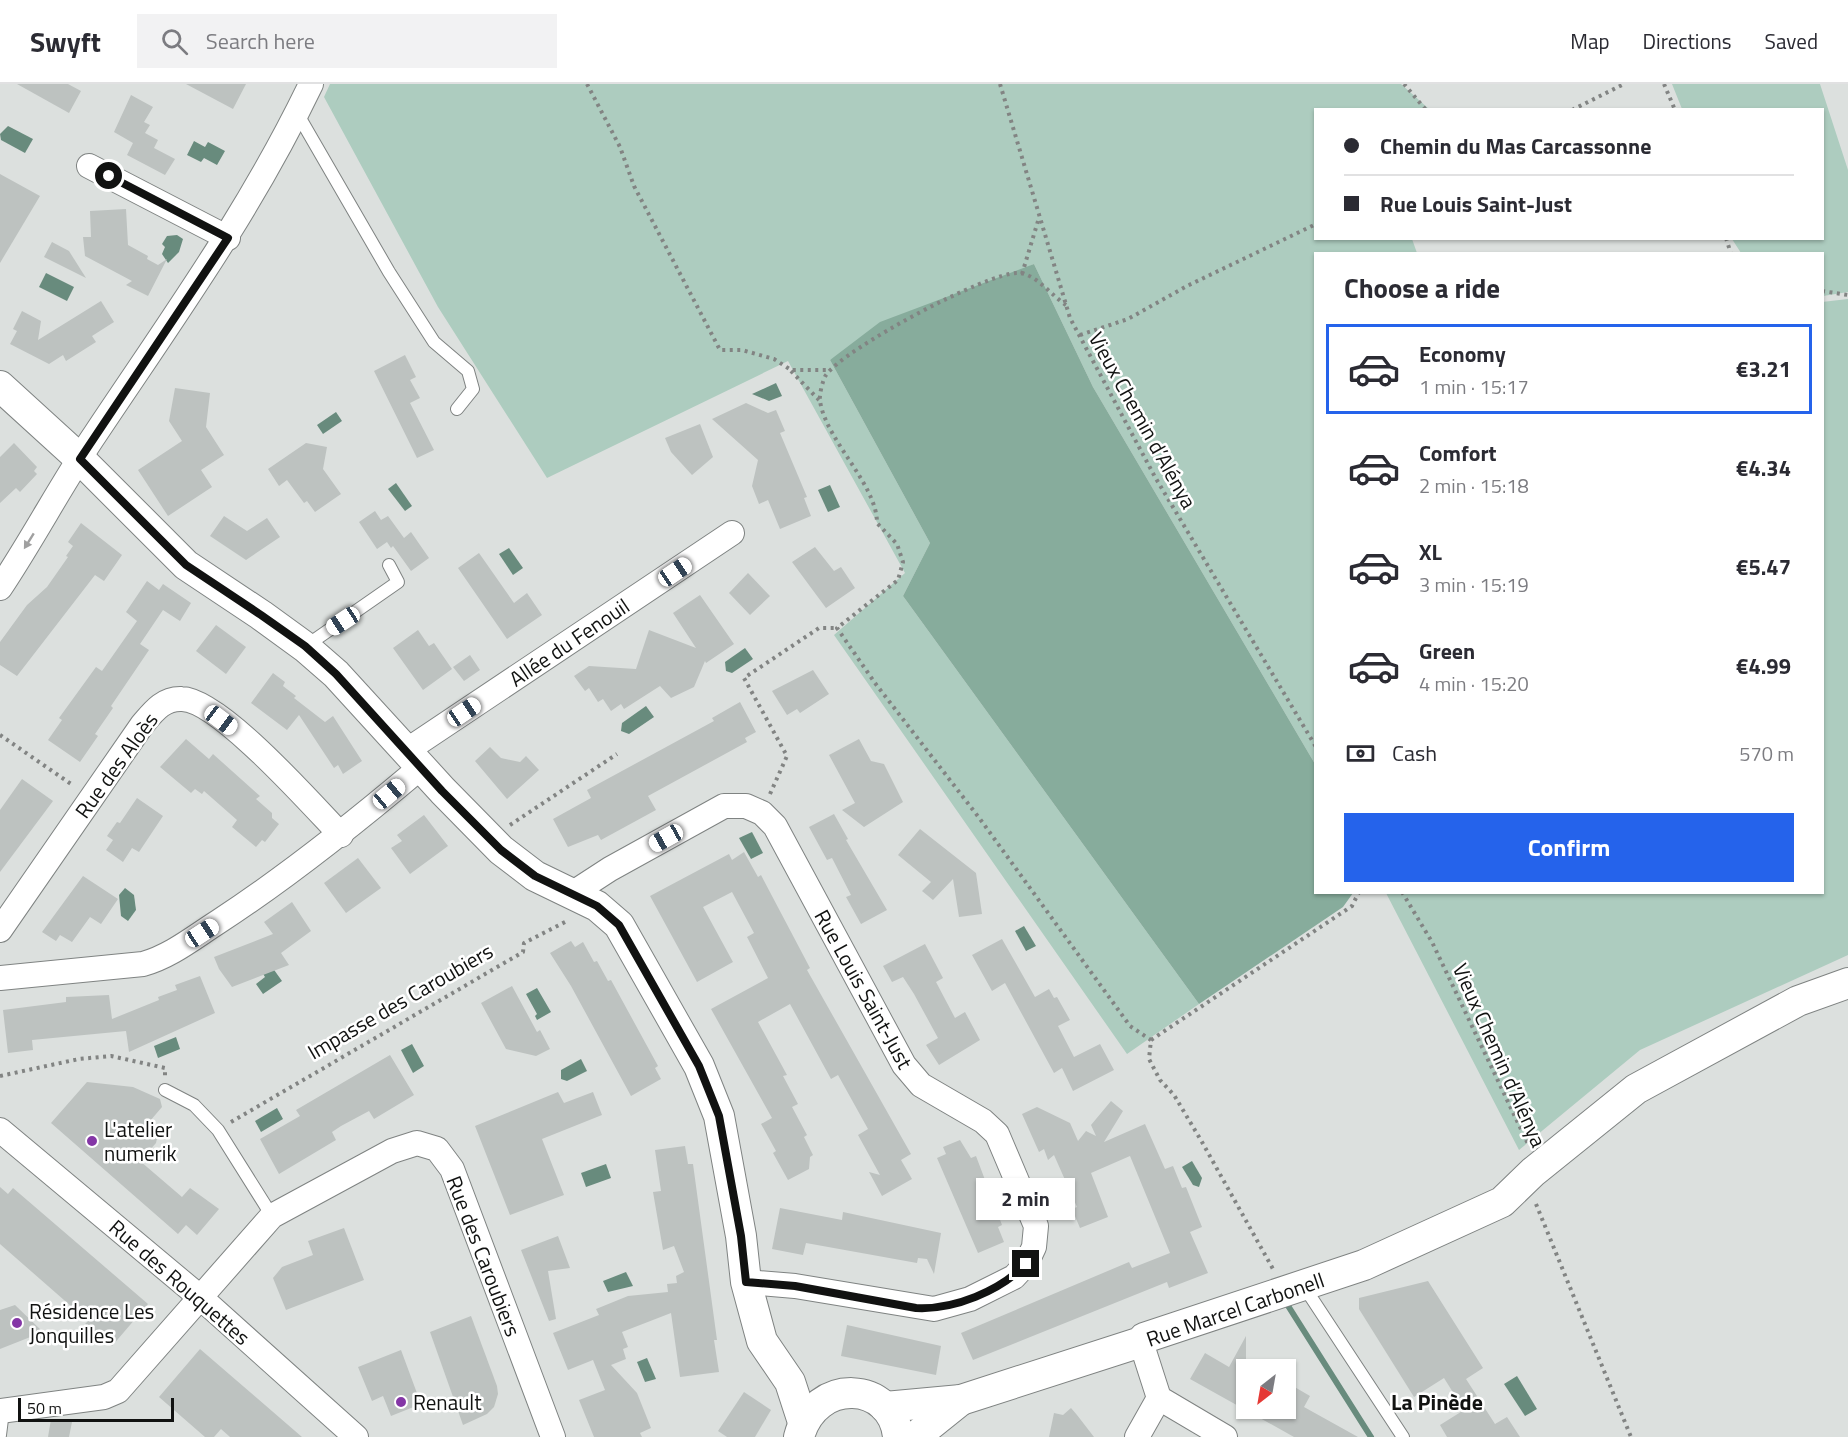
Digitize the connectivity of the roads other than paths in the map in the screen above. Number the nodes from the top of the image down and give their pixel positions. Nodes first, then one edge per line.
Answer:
1 (311, 84) edge
2 (297, 113) junction
3 (89, 166) dead end
4 (228, 238) junction
5 (0, 386) edge
6 (457, 409) dead end
7 (80, 459) junction
8 (732, 533) dead end
9 (389, 565) dead end
10 (0, 588) edge
11 (305, 646) junction
12 (414, 759) junction
13 (340, 835) junction
14 (584, 901) junction
15 (0, 930) edge
16 (0, 978) edge
17 (1848, 983) edge
18 (165, 1090) road end
19 (0, 1130) edge
20 (272, 1216) junction
21 (746, 1282) junction
22 (1294, 1288) junction
23 (201, 1298) junction
24 (1141, 1342) junction
25 (781, 1366) junction
26 (843, 1393) junction
27 (1159, 1398) junction
28 (961, 1400) junction
29 (885, 1407) junction
30 (2, 1411) edge
31 (801, 1429) edge
32 (0, 1435) edge
33 (549, 1436) edge
34 (357, 1437) edge
35 (898, 1437) edge
36 (915, 1437) edge
37 (1137, 1437) edge
38 (1226, 1437) edge
39 (1403, 1437) edge

1 - 2 street
2 - 4 street
2 - 6 lane
3 - 4 street
4 - 7 street
5 - 7 street
7 -> 10 street
7 - 11 street
8 - 12 street, Allée du Fenouil
9 - 11 lane
11 - 12 street
12 - 13 street, Allée du Fenouil
12 - 14 street
13 - 15 street, Rue des Aloès
13 - 16 street, Allée du Fenouil
14 - 21 street
14 - 21 street, Rue Louis Saint-Just
17 - 22 street, Rue Marcel Carbonell
18 - 20 lane
19 - 23 street, Rue des Rouquettes
20 - 23 street, Rue des Caroubiers
20 - 33 street, Rue des Caroubiers
21 - 25 street
22 - 24 street, Rue Marcel Carbonell
22 - 39 lane
23 - 30 street, Rue des Caroubiers
23 - 34 street, Rue des Rouquettes
24 - 27 street
24 - 28 street, Rue Marcel Carbonell
25 - 26 street
25 - 31 street
26 - 29 street
26 - 31 street
27 - 37 street
27 - 38 street
28 - 29 street, Rue Marcel Carbonell
28 - 36 street, Rue Marcel Carbonell
29 - 35 street
30 - 32 lane

